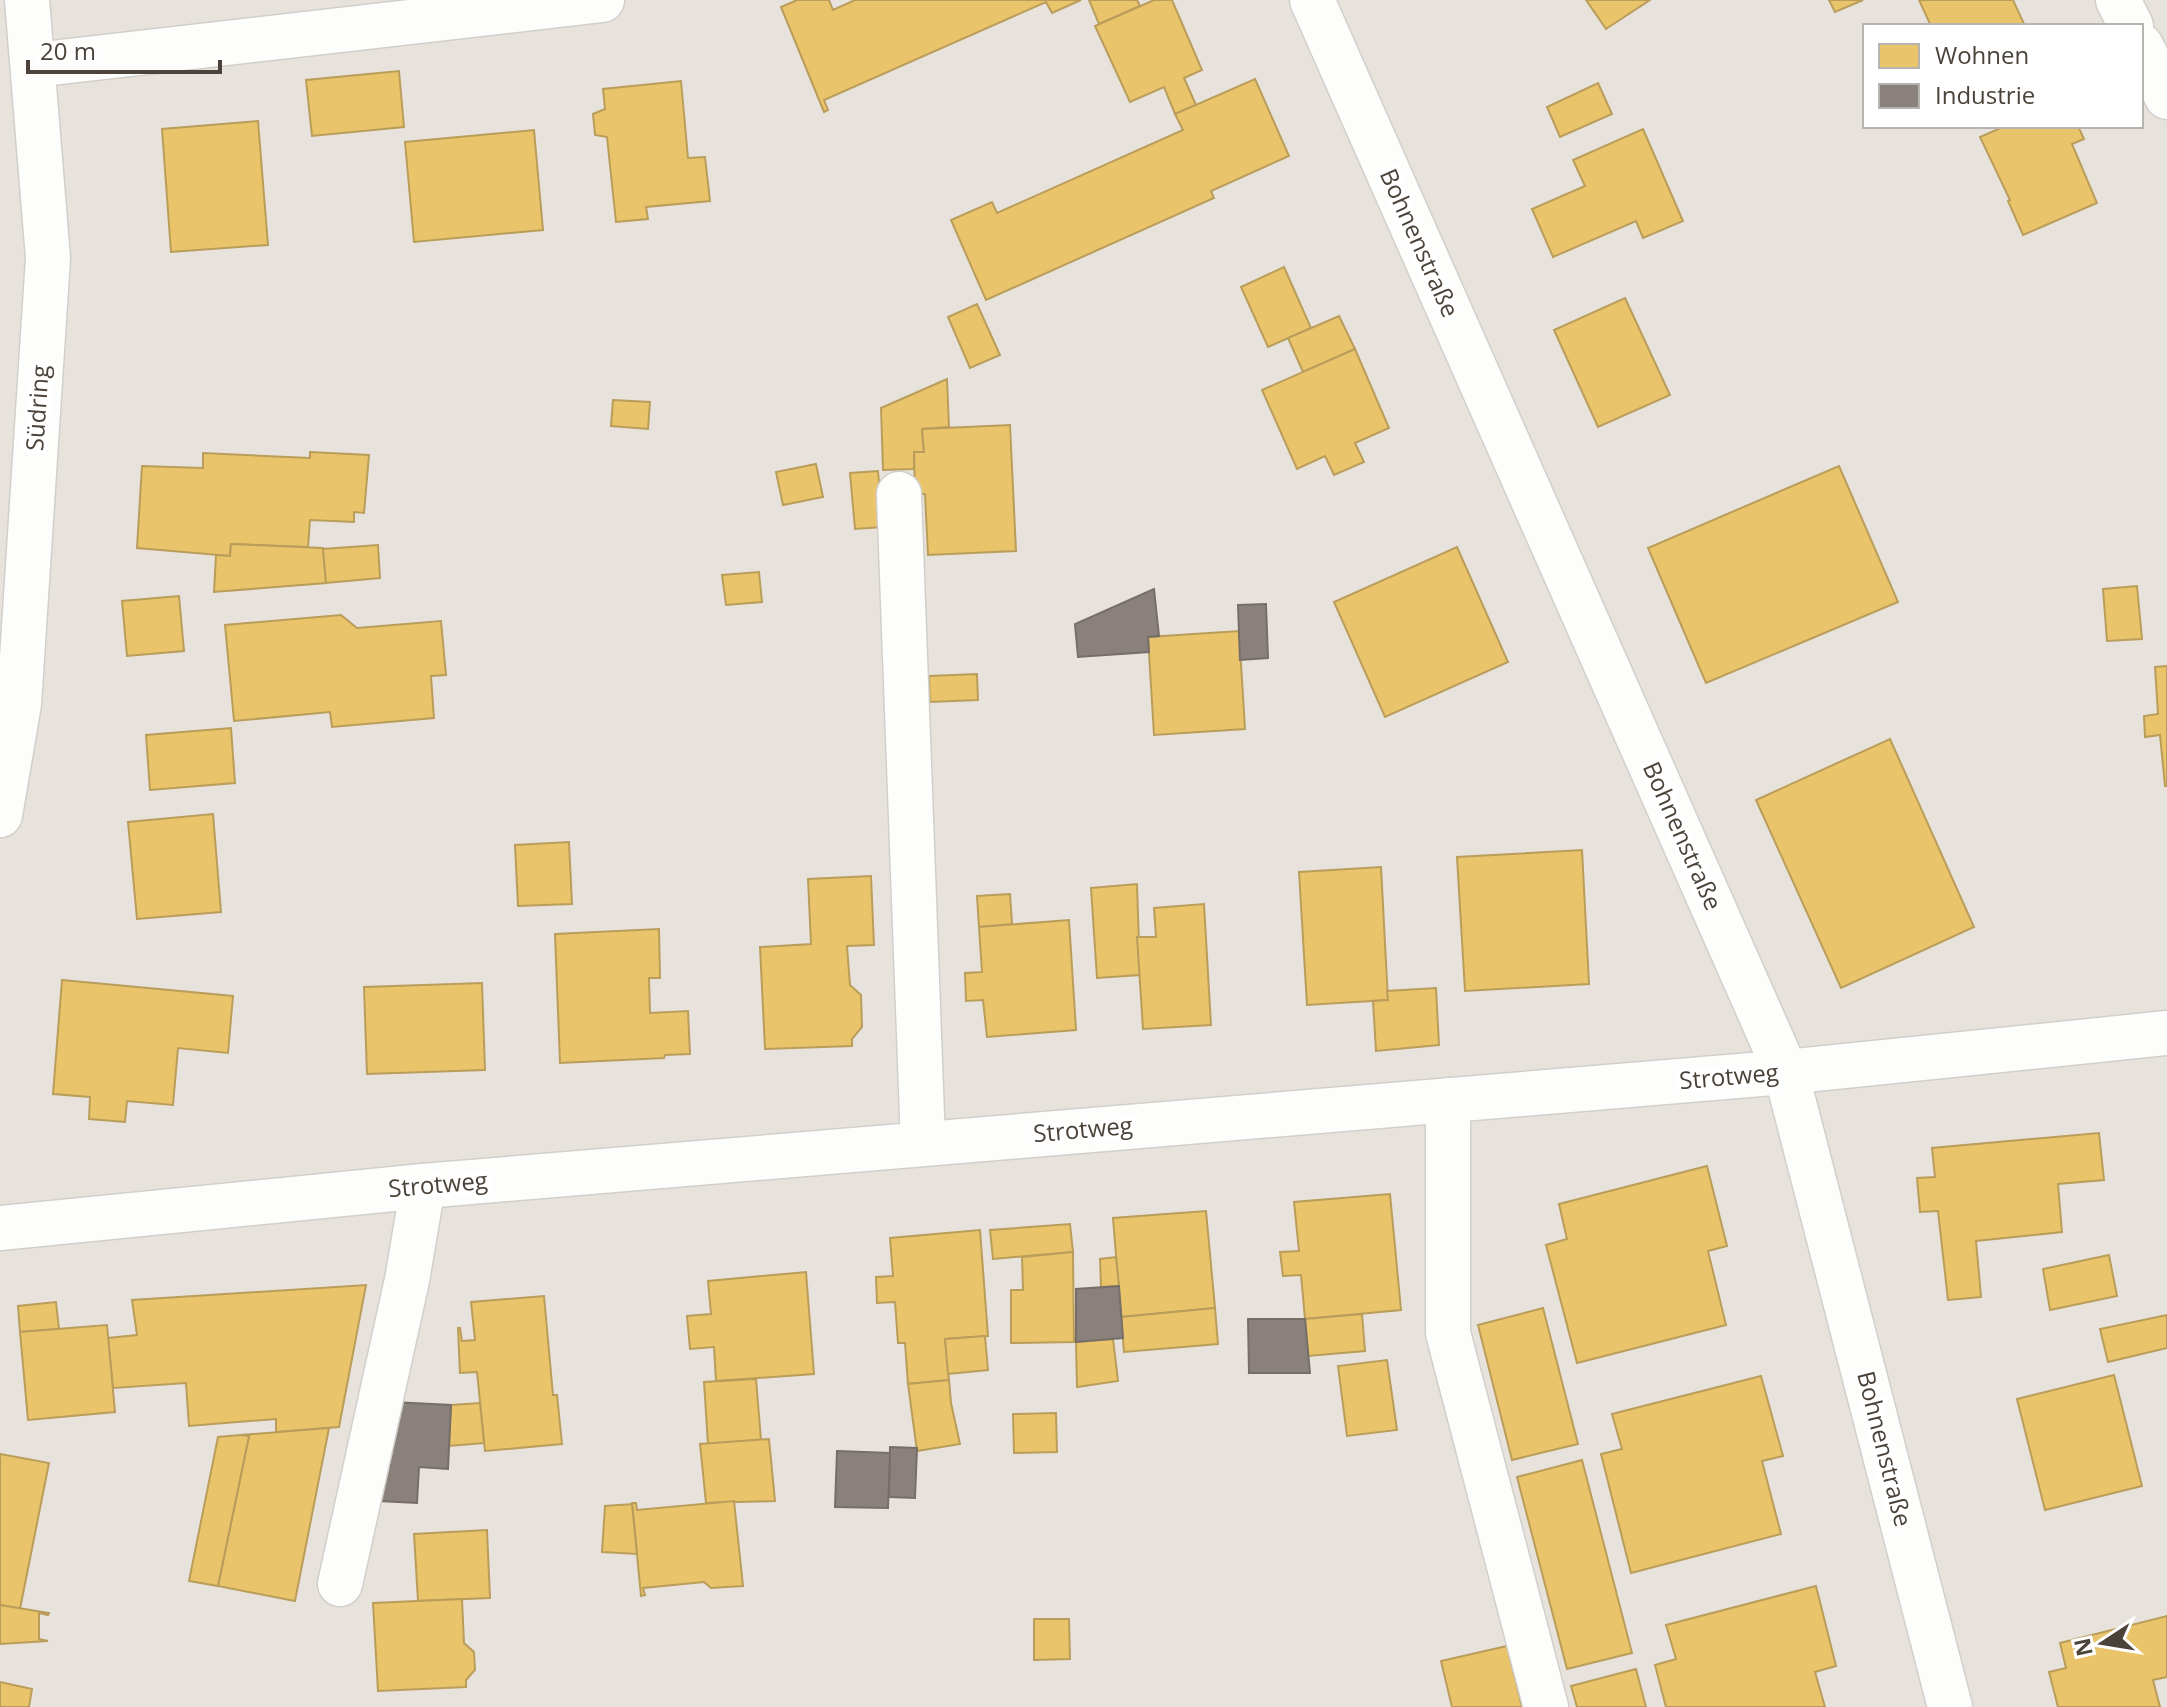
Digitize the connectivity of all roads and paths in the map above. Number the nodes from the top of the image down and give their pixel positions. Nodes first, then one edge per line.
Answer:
1 (27, 0) edge
2 (602, 0) edge
3 (1312, 0) edge
4 (2118, 0) edge
5 (2130, 24) edge
6 (2143, 50) edge
7 (34, 65) junction
8 (2167, 97) edge
9 (899, 494) dead end
10 (0, 815) edge
11 (2167, 1033) edge
12 (1786, 1072) junction
13 (1448, 1100) junction
14 (923, 1143) junction
15 (423, 1186) junction
16 (0, 1228) edge
17 (340, 1584) dead end
18 (1546, 1707) edge
19 (1950, 1707) edge

1 - 7 street, Südring
2 - 7 street
3 - 12 street, Bohnenstraße
4 - 5 street
6 - 8 street
7 - 10 street, Südring
9 - 14 street
11 - 12 street, Strotweg
12 - 13 street, Strotweg
12 - 19 street, Bohnenstraße
13 - 14 street, Strotweg
13 - 18 street
14 - 15 street, Strotweg
15 - 16 street, Strotweg
15 - 17 street

